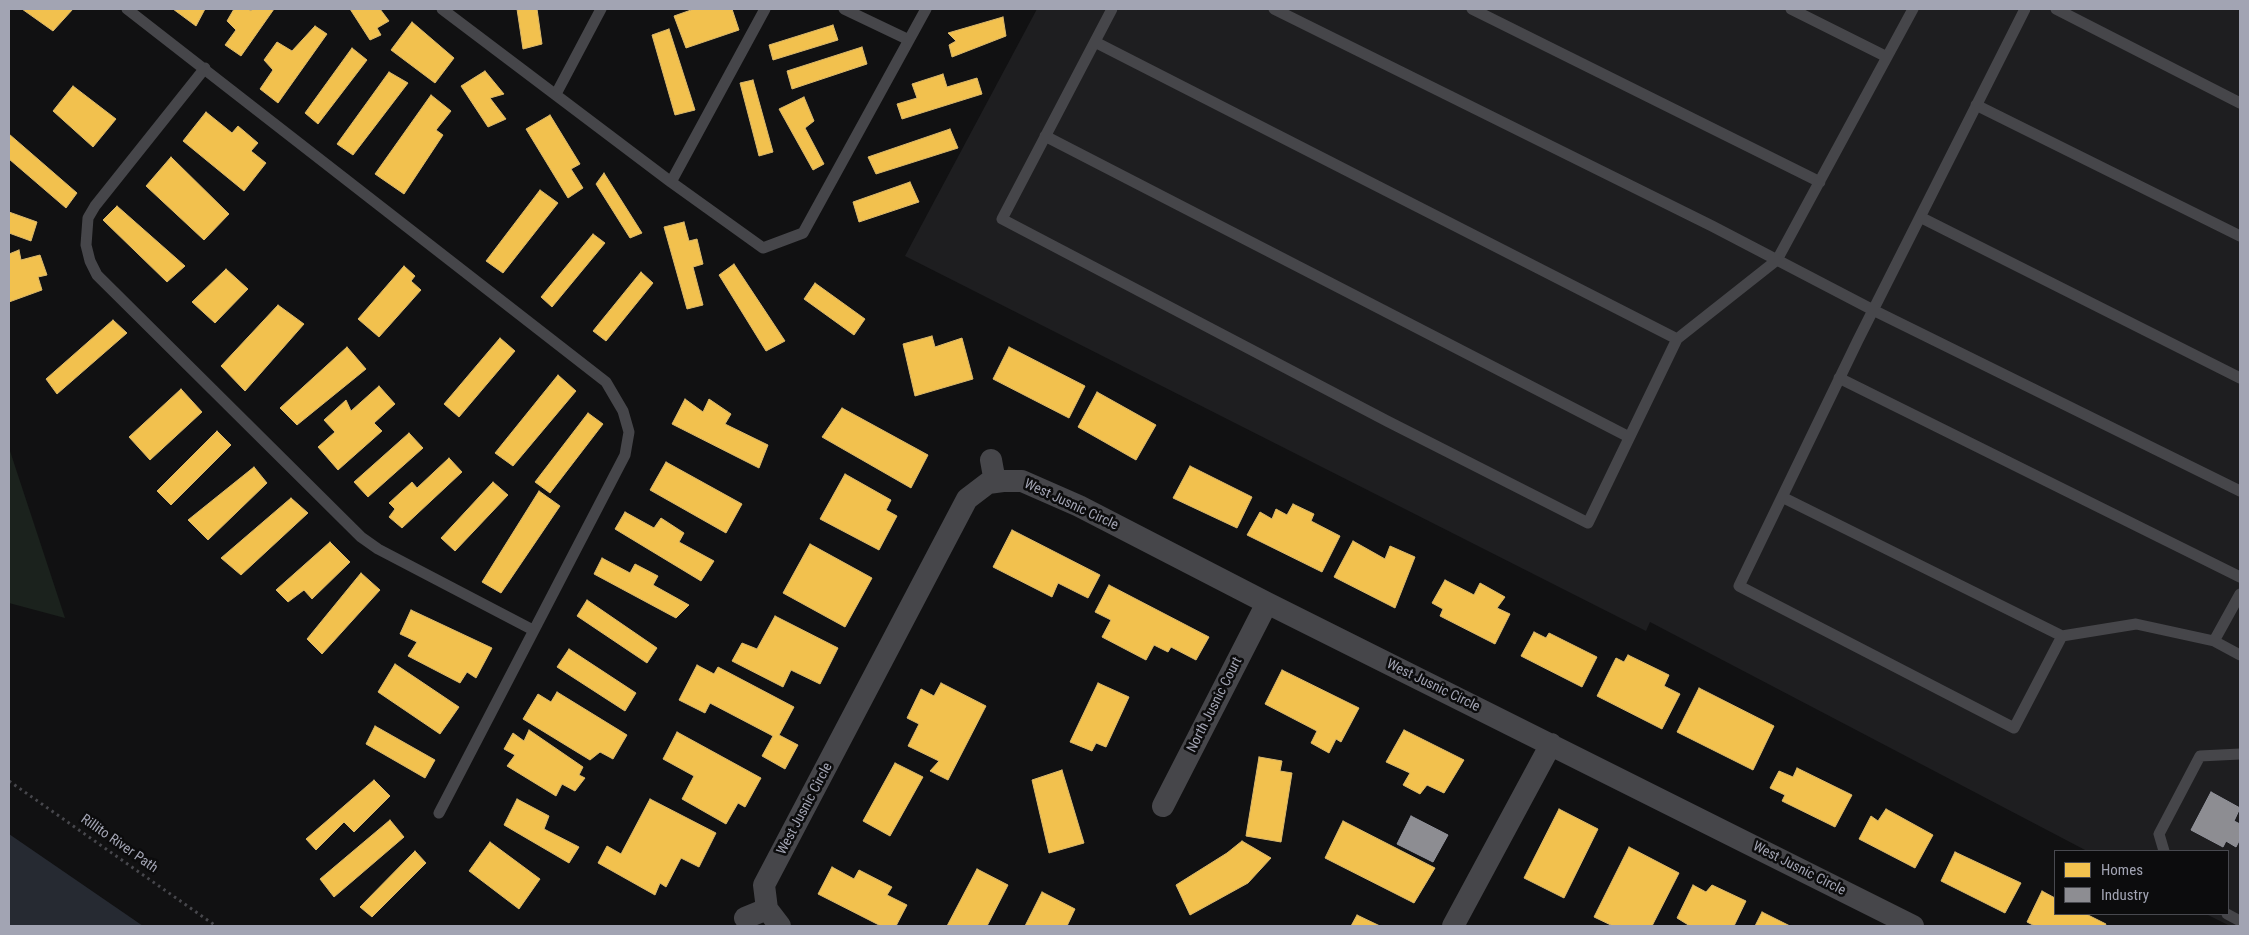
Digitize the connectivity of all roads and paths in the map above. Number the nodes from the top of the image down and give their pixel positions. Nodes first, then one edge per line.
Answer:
1 (127, 9) edge
2 (442, 9) edge
3 (601, 9) edge
4 (765, 9) edge
5 (844, 9) edge
6 (926, 9) edge
7 (1112, 9) edge
8 (1274, 9) edge
9 (1472, 9) edge
10 (1791, 9) edge
11 (1913, 9) edge
12 (2025, 9) edge
13 (2056, 9) edge
14 (909, 40) junction
15 (1094, 42) junction
16 (1887, 57) junction
17 (205, 68) junction
18 (556, 94) junction
19 (2240, 103) edge
20 (1976, 105) junction
21 (1045, 136) junction
22 (671, 182) junction
23 (1820, 182) junction
24 (1920, 218) junction
25 (2240, 236) edge
26 (1778, 260) junction
27 (1873, 310) junction
28 (1677, 338) junction
29 (1839, 378) junction
30 (2240, 378) edge
31 (1629, 437) junction
32 (2240, 491) edge
33 (1782, 497) junction
34 (2240, 577) edge
35 (2240, 594) edge
36 (1267, 603) junction
37 (532, 630) junction
38 (2062, 636) junction
39 (2214, 641) junction
40 (2240, 655) edge
41 (1551, 744) junction
42 (2240, 754) edge
43 (9, 781) edge
44 (1164, 806) dead end
45 (439, 812) dead end
46 (2164, 850) edge
47 (2229, 915) edge
48 (745, 918) dead end
49 (773, 918) edge
50 (2240, 921) edge
51 (216, 926) edge
52 (1453, 926) edge
53 (1912, 926) edge

1 - 17 lane
2 - 18 lane
3 - 18 lane
4 - 22 lane
5 - 14 lane
6 - 14 lane
7 - 15 lane
8 - 26 lane
9 - 23 lane
10 - 16 lane
11 - 16 lane
12 - 20 lane
13 - 19 lane
14 - 22 lane
15 - 21 lane
15 - 28 lane
16 - 23 lane
17 - 37 lane
17 - 37 lane
18 - 22 lane
20 - 24 lane
20 - 25 lane
21 - 31 lane
21 - 31 lane
23 - 26 lane
24 - 27 lane
24 - 30 lane
26 - 27 lane
26 - 28 lane
27 - 29 lane
27 - 32 lane
28 - 31 lane
29 - 33 lane
29 - 34 lane
33 - 38 lane
33 - 38 lane
35 - 39 lane
36 - 41 street, West Jusnic Circle
36 - 44 street, North Jusnic Court
36 - 49 street, West Jusnic Circle
37 - 45 lane
38 - 39 lane
39 - 40 lane
41 - 52 street
41 - 53 street, West Jusnic Circle
42 - 46 lane
43 - 51 path, Rillito River Path
47 - 50 lane
48 - 49 street

